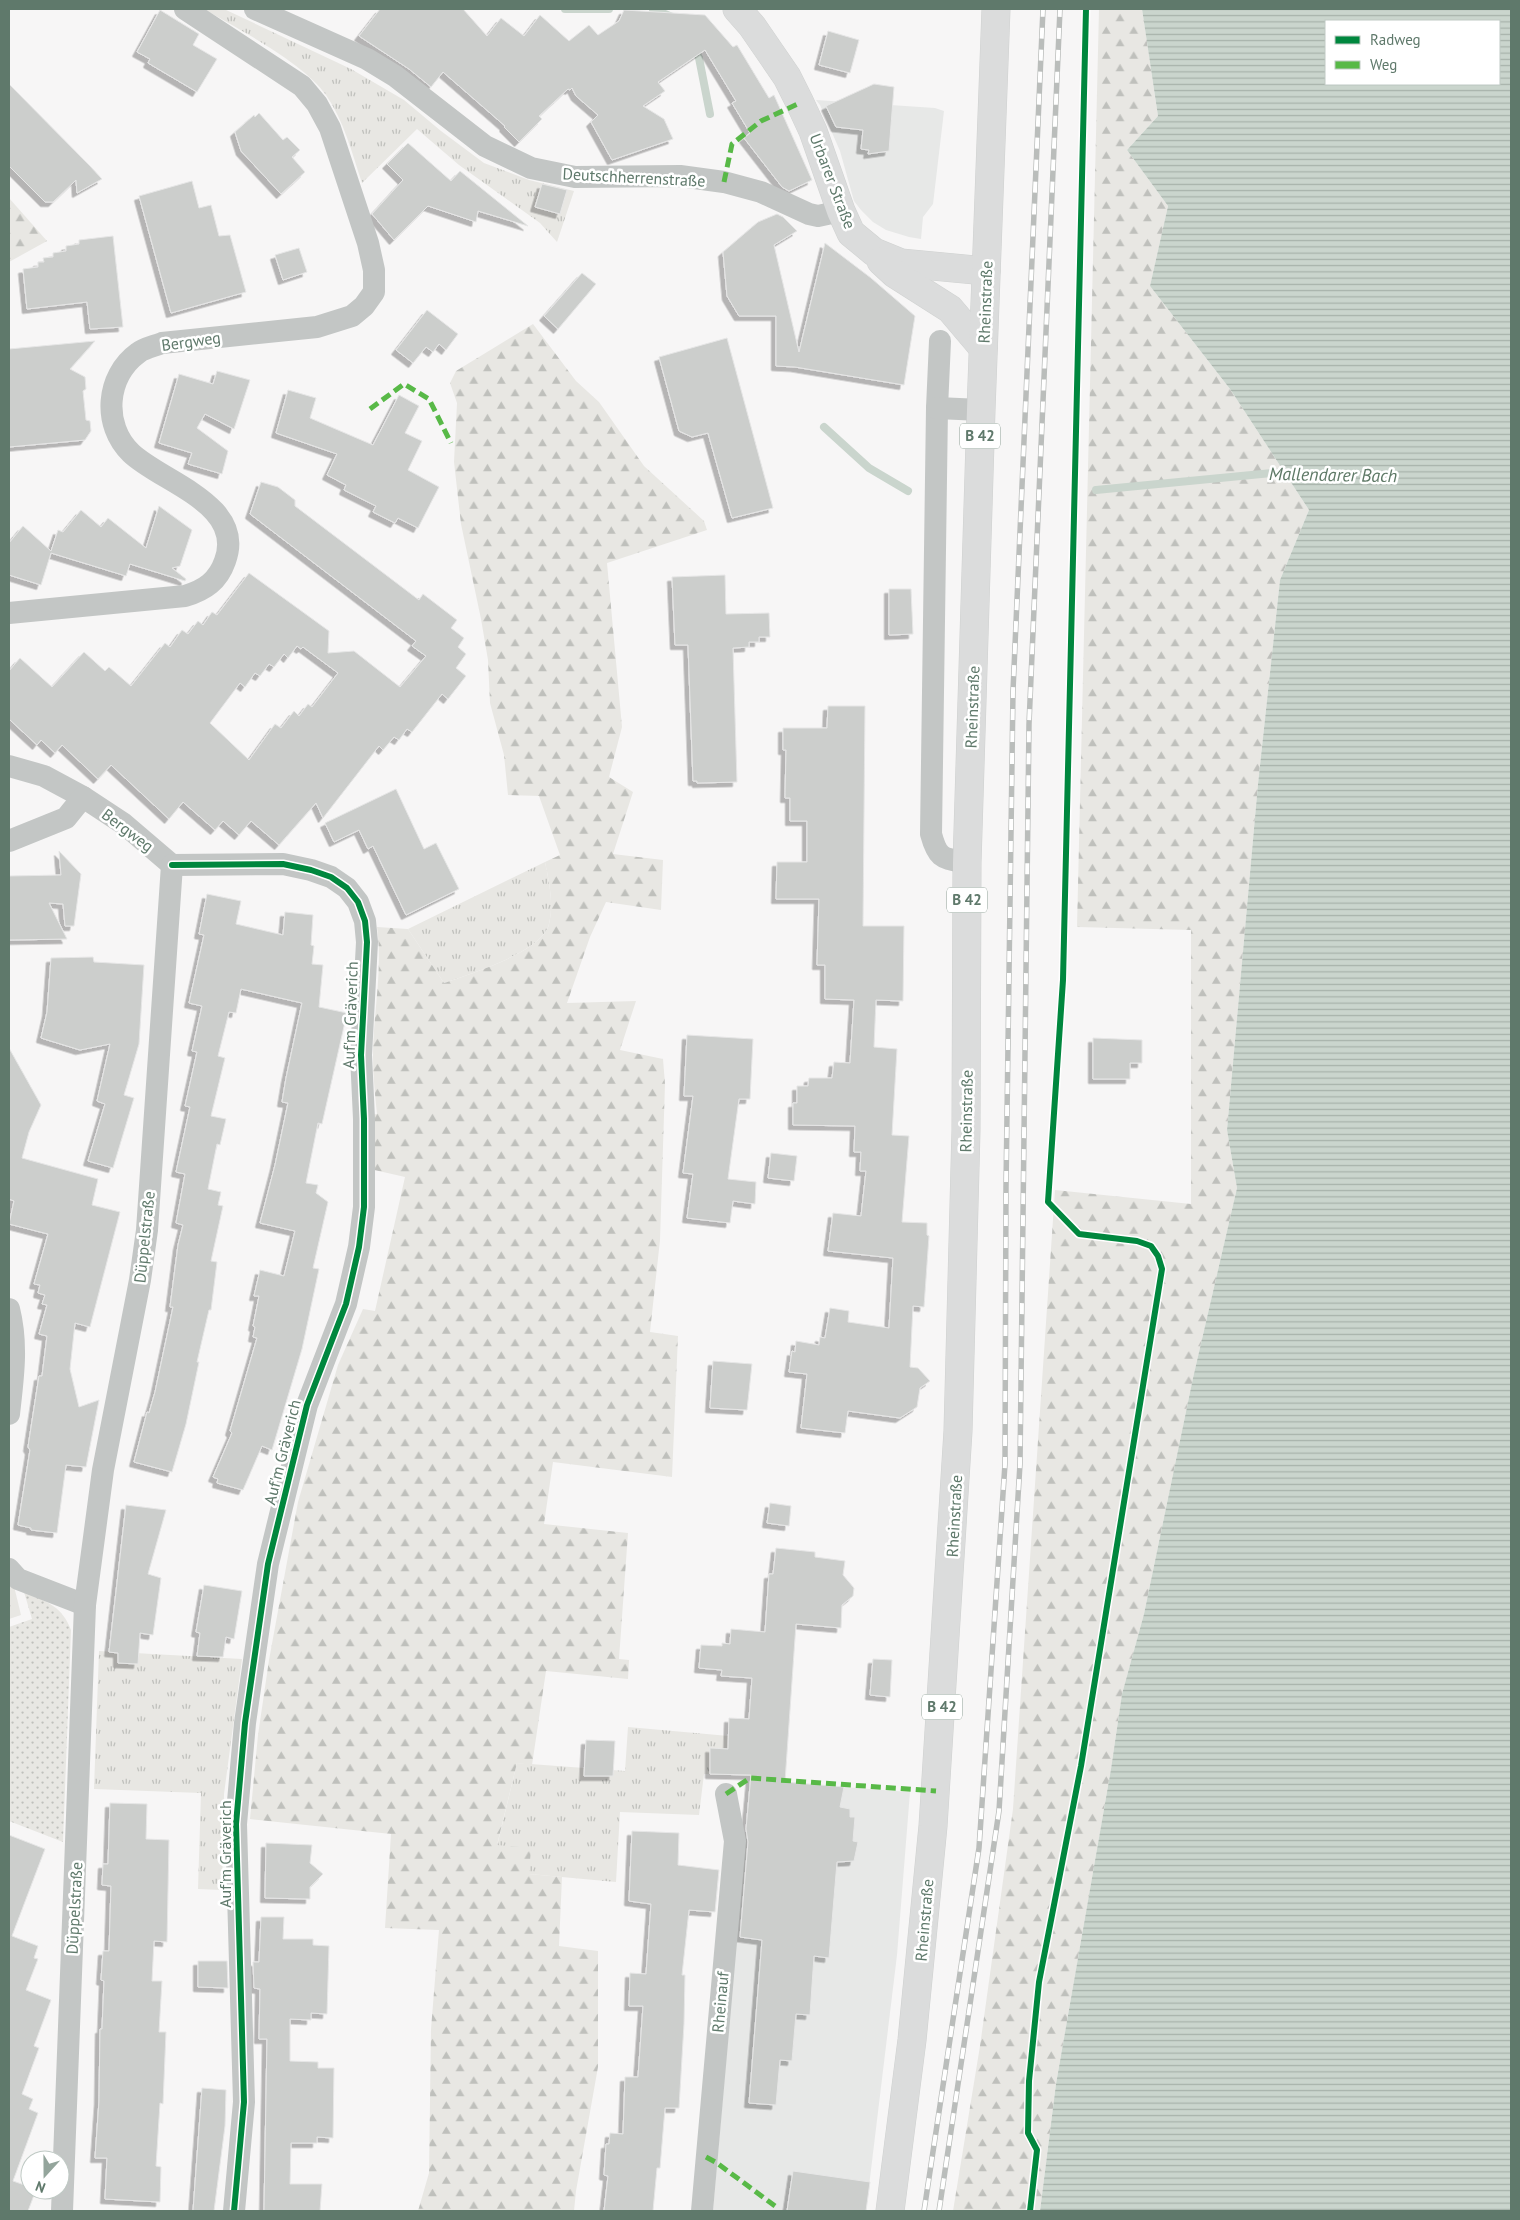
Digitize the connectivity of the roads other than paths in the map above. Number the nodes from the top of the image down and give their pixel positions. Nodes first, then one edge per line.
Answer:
1 (185, 9) edge
2 (255, 9) edge
3 (737, 9) edge
4 (996, 9) edge
5 (841, 211) junction
6 (874, 252) junction
7 (986, 272) junction
8 (940, 341) dead end
9 (983, 348) junction
10 (937, 408) junction
11 (981, 410) junction
12 (9, 613) edge
13 (9, 766) edge
14 (83, 798) junction
15 (9, 841) edge
16 (968, 863) junction
17 (172, 864) junction
18 (9, 1309) edge
19 (9, 1414) edge
20 (9, 1570) edge
21 (85, 1605) junction
22 (726, 1794) dead end
23 (62, 2211) edge
24 (234, 2211) edge
25 (702, 2211) edge
26 (890, 2211) edge

1 - 12 street, Bergweg
2 - 5 street, Deutschherrenstraße
3 - 5 main road, Urbarer Straße
4 - 7 main road, Rheinstraße / B 42
5 - 6 main road, Urbarer Straße
6 - 7 main road, Urbarer Straße
6 - 9 main road
7 - 9 main road, Rheinstraße / B 42
8 - 10 street
9 - 11 main road, Rheinstraße / B 42
10 - 11 street
10 - 16 street
11 - 16 main road, Rheinstraße / B 42
13 - 14 street, Bergweg
14 - 15 street
14 - 17 street, Bergweg
16 - 26 main road, Rheinstraße / B 42
17 - 21 street, Düppelstraße
17 - 24 street, Auf'm Gräverich
18 - 19 street
20 - 21 street
21 - 23 street, Düppelstraße
22 - 25 street, Rheinauf

